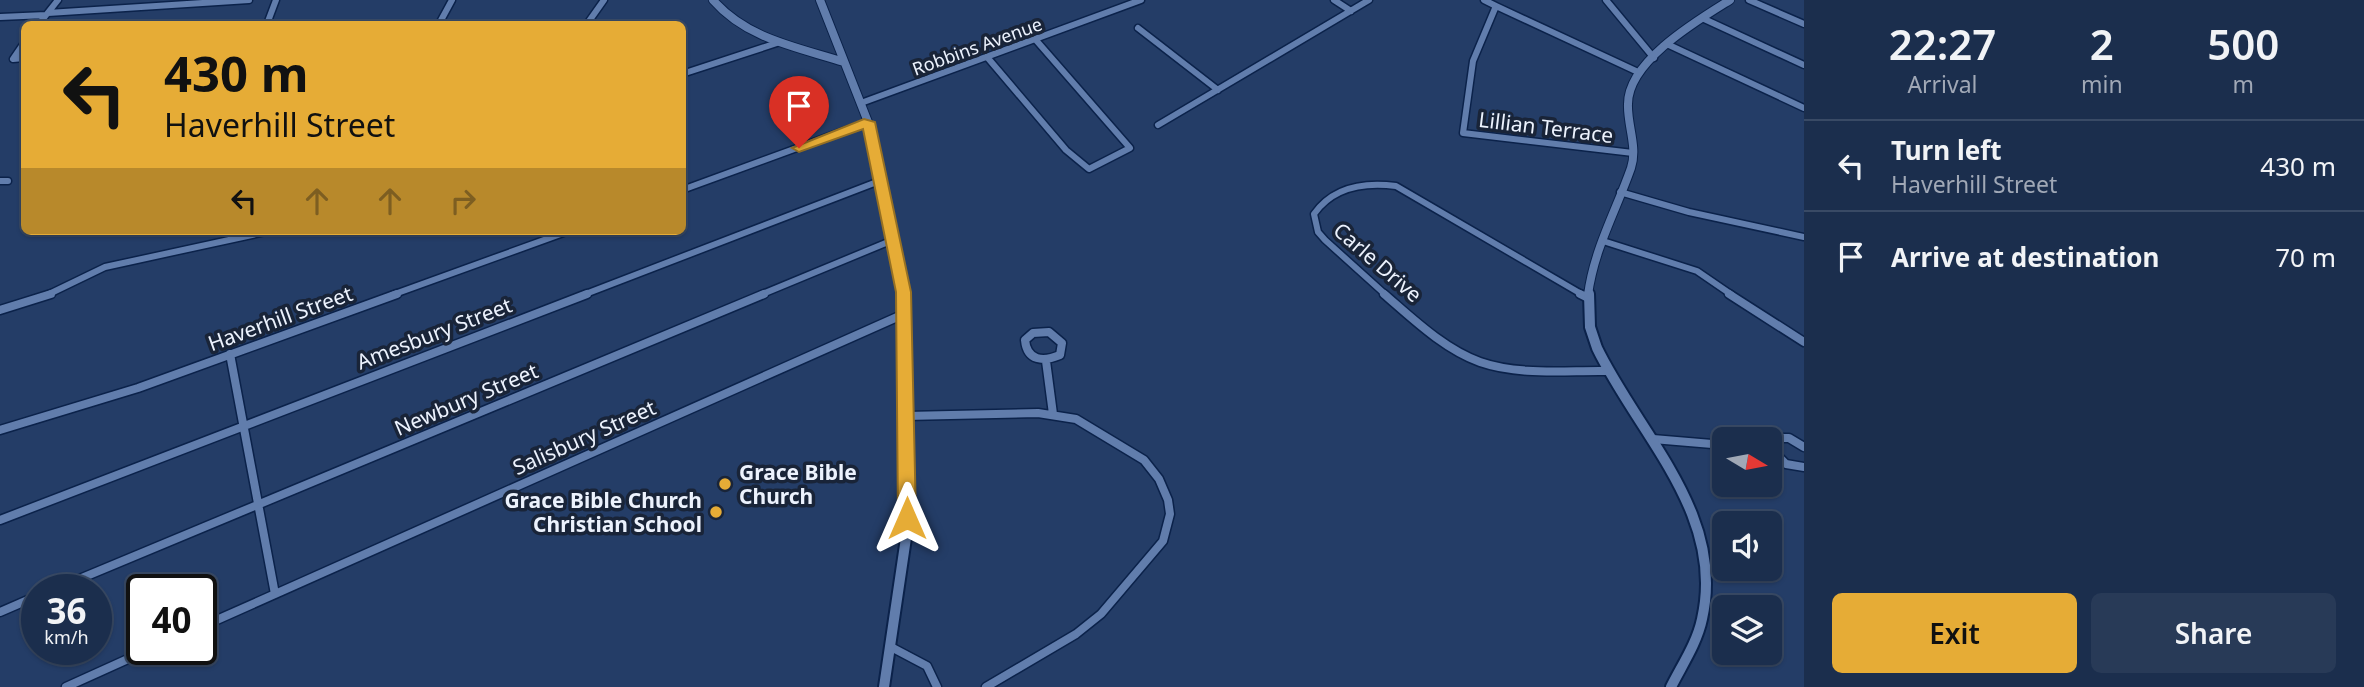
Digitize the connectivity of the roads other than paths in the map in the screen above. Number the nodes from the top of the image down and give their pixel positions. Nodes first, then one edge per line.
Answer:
1 (58, 0) edge
2 (249, 0) edge
3 (276, 0) edge
4 (452, 0) edge
5 (604, 0) edge
6 (713, 0) edge
7 (820, 0) edge
8 (1141, 0) edge
9 (1334, 0) edge
10 (1369, 0) edge
11 (1484, 0) edge
12 (1606, 0) edge
13 (1730, 0) edge
14 (1749, 0) edge
15 (1496, 6) junction
16 (1351, 11) junction
17 (47, 14) junction
18 (0, 17) edge
19 (1702, 18) junction
20 (41, 21) edge
21 (268, 21) edge
22 (441, 21) edge
23 (589, 21) edge
24 (1804, 24) edge
25 (1138, 29) dead end
26 (1035, 39) junction
27 (780, 42) junction
28 (1669, 45) junction
29 (21, 47) edge
30 (987, 57) junction
31 (21, 58) edge
32 (1654, 58) junction
33 (844, 62) junction
34 (1804, 65) edge
35 (1638, 72) junction
36 (686, 73) edge
37 (1218, 90) junction
38 (861, 103) junction
39 (1804, 108) edge
40 (868, 122) junction
41 (1158, 125) dead end
42 (1633, 153) junction
43 (882, 180) junction
44 (0, 181) edge
45 (8, 181) dead end
46 (686, 189) edge
47 (1620, 192) junction
48 (252, 235) edge
49 (558, 235) edge
50 (1804, 237) edge
51 (893, 240) junction
52 (1603, 241) junction
53 (1588, 298) junction
54 (0, 310) edge
55 (905, 313) junction
56 (1804, 342) edge
57 (230, 354) junction
58 (1046, 361) junction
59 (1609, 371) junction
60 (1053, 414) junction
61 (906, 416) junction
62 (243, 426) junction
63 (0, 430) edge
64 (1782, 436) edge
65 (1653, 439) junction
66 (1712, 444) edge
67 (1804, 447) edge
68 (1782, 460) edge
69 (1804, 467) edge
70 (258, 504) junction
71 (0, 520) edge
72 (91, 574) edge
73 (275, 594) junction
74 (21, 603) edge
75 (0, 612) edge
76 (217, 619) edge
77 (891, 647) junction
78 (126, 660) edge
79 (66, 687) edge
80 (884, 687) edge
81 (937, 687) edge
82 (986, 687) edge
83 (1671, 687) edge

1 - 17 street
2 - 17 street
3 - 21 street
4 - 22 street
5 - 23 street
6 - 27 street
7 - 33 street
8 - 26 street, Robbins Avenue
9 - 16 street
10 - 16 street
11 - 15 street
12 - 32 street
13 - 19 street
14 - 24 street
15 - 35 street
15 - 42 street, Lillian Terrace
16 - 37 street
17 - 18 street
17 - 20 street
19 - 28 street
19 - 34 street
25 - 37 street
26 - 30 street, Robbins Avenue
26 - 30 street
27 - 33 street
27 - 36 street
28 - 32 street
28 - 39 street
29 - 31 street
30 - 38 street, Robbins Avenue
32 - 35 street
33 - 38 street
35 - 42 street
37 - 41 street
38 - 40 street
40 - 43 street
40 - 46 street
42 - 47 street
43 - 51 street
43 - 62 street, Amesbury Street
44 - 45 street
47 - 50 street
47 - 52 street
48 - 54 street
49 - 57 street, Haverhill Street
51 - 55 street
51 - 70 street, Newbury Street
52 - 53 street
52 - 56 street
53 - 59 street
53 - 59 street, Carle Drive
55 - 61 street
55 - 73 street, Salisbury Street
57 - 62 street
57 - 63 street, Haverhill Street
58 - 58 street
58 - 60 street
59 - 65 street
60 - 61 street
60 - 82 street
61 - 77 street
62 - 70 street
62 - 71 street, Amesbury Street
64 - 67 street
65 - 66 street
65 - 83 street
68 - 69 street
70 - 72 street, Newbury Street
70 - 73 street
73 - 76 street, Salisbury Street
74 - 75 street
77 - 80 street
77 - 81 street
78 - 79 street

